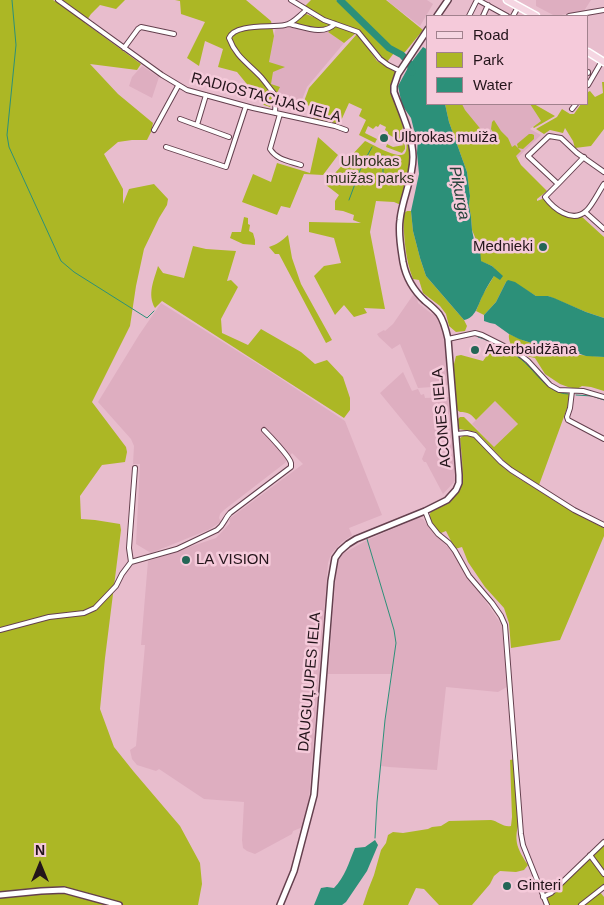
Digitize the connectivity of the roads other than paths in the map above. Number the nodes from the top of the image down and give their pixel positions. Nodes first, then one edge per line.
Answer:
1 (58, 0) edge
2 (291, 0) edge
3 (448, 0) edge
4 (477, 0) edge
5 (507, 0) edge
6 (488, 6) junction
7 (518, 7) junction
8 (306, 9) junction
9 (604, 10) edge
10 (530, 14) edge
11 (438, 15) edge
12 (470, 15) edge
13 (484, 15) edge
14 (505, 15) edge
15 (514, 15) edge
16 (575, 15) edge
17 (289, 24) junction
18 (335, 24) junction
19 (426, 32) edge
20 (174, 34) dead end
21 (124, 48) junction
22 (589, 53) edge
23 (603, 62) edge
24 (401, 69) junction
25 (589, 72) edge
26 (594, 75) junction
27 (589, 83) edge
28 (178, 86) junction
29 (206, 95) junction
30 (575, 105) edge
31 (246, 106) junction
32 (572, 110) dead end
33 (278, 114) junction
34 (180, 119) dead end
35 (198, 126) junction
36 (154, 130) dead end
37 (346, 130) dead end
38 (228, 137) dead end
39 (166, 147) dead end
40 (584, 158) junction
41 (301, 165) dead end
42 (604, 172) edge
43 (558, 184) junction
44 (604, 184) edge
45 (585, 212) junction
46 (604, 229) edge
47 (448, 338) junction
48 (572, 391) junction
49 (604, 396) edge
50 (264, 430) dead end
51 (456, 434) junction
52 (604, 438) edge
53 (134, 468) dead end
54 (425, 511) junction
55 (604, 525) edge
56 (131, 562) junction
57 (0, 630) edge
58 (604, 842) edge
59 (590, 855) junction
60 (604, 874) edge
61 (604, 887) edge
62 (0, 895) edge
63 (543, 896) junction
64 (119, 905) edge
65 (280, 905) edge
66 (547, 905) edge
67 (581, 905) edge

1 - 21 street, RADIOSTACIJAS IELA
2 - 8 street
3 - 11 street
4 - 6 street
4 - 12 street
5 - 7 main road
6 - 13 street
6 - 14 street
7 - 10 main road
7 - 15 street
8 - 17 street
8 - 18 street
9 - 16 street
17 - 18 street
17 - 33 street
18 - 24 street
19 - 24 street, ACONES IELA
20 - 21 street
21 - 28 street, RADIOSTACIJAS IELA
22 - 23 main road
23 - 26 street
24 - 47 street, ACONES IELA
25 - 26 street
26 - 27 street
28 - 29 street, RADIOSTACIJAS IELA
28 - 36 street
29 - 31 street, RADIOSTACIJAS IELA
29 - 35 street
30 - 32 street
31 - 33 street, RADIOSTACIJAS IELA
31 - 39 street
33 - 37 street, RADIOSTACIJAS IELA
33 - 41 street
34 - 35 street
35 - 38 street
40 - 42 street
40 - 43 street
40 - 43 street
43 - 45 street
44 - 45 street
45 - 46 street
47 - 48 street
47 - 51 street, ACONES IELA
48 - 49 street
48 - 52 street
50 - 56 street
51 - 54 street, ACONES IELA
51 - 55 street
53 - 56 street
54 - 63 street
54 - 65 street, DAUGUĻUPES IELA
56 - 57 street
58 - 59 street
59 - 60 street
59 - 63 street
61 - 67 street
62 - 64 street
63 - 66 street

